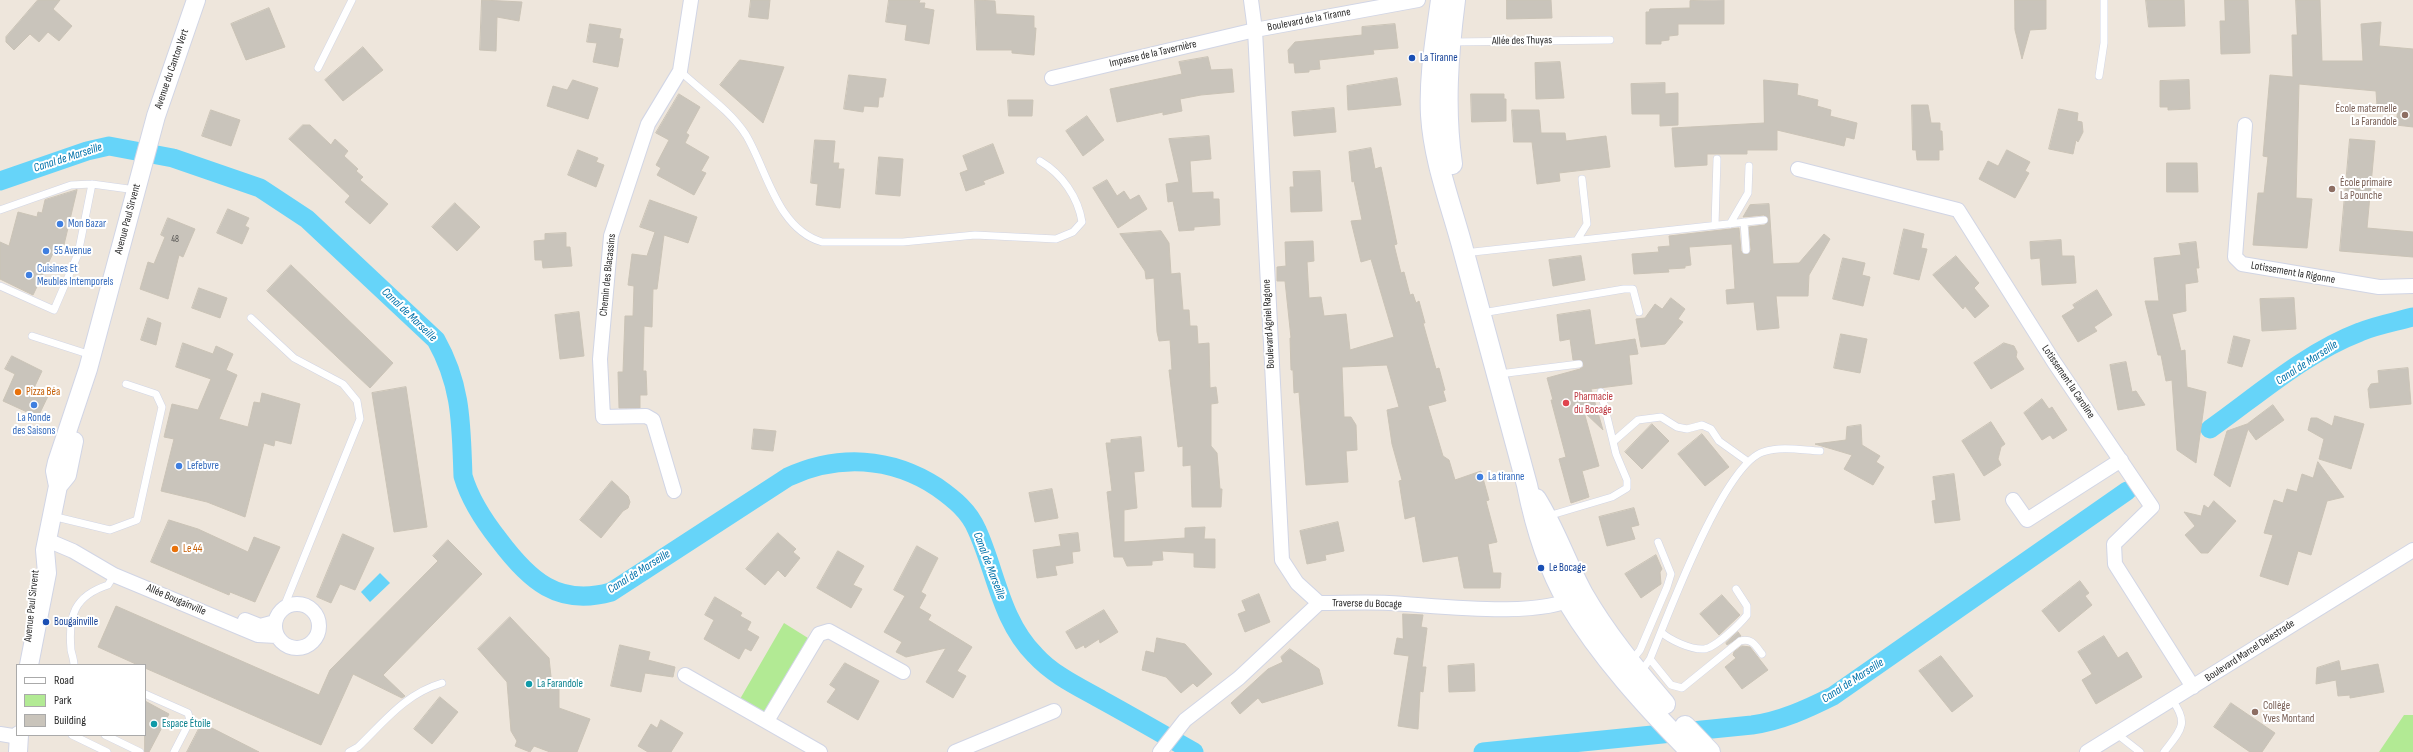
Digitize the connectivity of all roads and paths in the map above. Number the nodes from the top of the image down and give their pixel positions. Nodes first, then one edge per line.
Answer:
1 (196, 0) edge
2 (352, 0) edge
3 (691, 0) edge
4 (1250, 0) edge
5 (1418, 0) edge
6 (1441, 0) edge
7 (1456, 0) edge
8 (2104, 0) edge
9 (1255, 30) junction
10 (1610, 40) dead end
11 (1442, 43) junction
12 (318, 68) dead end
13 (680, 71) junction
14 (2099, 76) dead end
15 (1052, 78) dead end
16 (2245, 125) dead end
17 (151, 139) joint
18 (1717, 159) dead end
19 (1040, 161) dead end
20 (1749, 166) dead end
21 (1798, 169) dead end
22 (1582, 179) dead end
23 (92, 184) junction
24 (136, 190) junction
25 (0, 210) edge
26 (1764, 220) dead end
27 (1744, 222) junction
28 (1730, 224) junction
29 (1715, 225) junction
30 (1577, 240) junction
31 (1746, 250) dead end
32 (1464, 253) junction
33 (0, 286) edge
34 (2413, 286) edge
35 (1639, 312) dead end
36 (1480, 313) junction
37 (251, 318) dead end
38 (32, 336) dead end
39 (89, 362) junction
40 (1579, 364) dead end
41 (1497, 375) junction
42 (126, 384) dead end
43 (1601, 392) dead end
44 (1614, 441) junction
45 (1820, 451) dead end
46 (2121, 460) junction
47 (1747, 461) junction
48 (674, 491) dead end
49 (2013, 500) dead end
50 (52, 516) junction
51 (1541, 519) junction
52 (1658, 542) dead end
53 (46, 545) junction
54 (2413, 550) edge
55 (78, 554) junction
56 (114, 575) junction
57 (1736, 589) dead end
58 (1575, 597) junction
59 (1319, 603) junction
60 (283, 609) junction
61 (276, 629) junction
62 (1661, 632) junction
63 (1762, 654) dead end
64 (28, 664) edge
65 (76, 664) edge
66 (1634, 671) junction
67 (903, 672) dead end
68 (685, 675) dead end
69 (442, 683) dead end
70 (2193, 687) junction
71 (146, 694) edge
72 (2172, 700) junction
73 (1054, 711) dead end
74 (767, 721) junction
75 (0, 734) edge
76 (2117, 734) junction
77 (74, 736) edge
78 (107, 736) edge
79 (19, 741) edge
80 (1690, 744) edge
81 (1162, 749) edge
82 (357, 750) edge
83 (107, 752) edge
84 (140, 752) edge
85 (174, 752) edge
86 (350, 752) edge
87 (820, 752) edge
88 (955, 752) edge
89 (1710, 752) edge
90 (2087, 752) edge
91 (2140, 752) edge
92 (2164, 752) edge

1 - 17 street, Avenue du Canton Vert
2 - 12 lane
3 - 13 street, Chemin des Blacassins
4 - 9 street, Boulevard de la Tiranne
5 - 9 street, Boulevard de la Tiranne
6 - 11 main road
7 - 11 main road
8 - 14 lane
9 - 15 street, Impasse de la Tavernière
9 - 59 street, Boulevard Agniel Ragone
10 - 11 lane, Allée des Thuyas
11 - 32 main road
13 - 19 lane
13 - 48 street, Chemin des Blacassins
16 - 34 street, Lotissement la Rigonne
17 - 24 street, Avenue Paul Sirvent
18 - 29 lane
20 - 28 lane
21 - 46 street, Lotissement la Caroline
22 - 30 lane
23 - 24 lane
23 - 25 lane
23 - 33 lane
24 - 39 street, Avenue Paul Sirvent
26 - 27 lane
27 - 28 lane
27 - 31 lane
28 - 29 lane
29 - 30 lane
30 - 32 lane
32 - 36 main road
35 - 36 lane
36 - 41 main road
37 - 60 lane
38 - 39 lane
39 - 50 street, Avenue Paul Sirvent
40 - 41 lane
41 - 51 main road
42 - 50 lane
43 - 44 lane
44 - 47 lane
44 - 51 lane
45 - 47 lane
46 - 49 street
46 - 70 street, Lotissement la Caroline
47 - 62 lane
50 - 53 street, Avenue Paul Sirvent
51 - 58 main road
52 - 66 lane
53 - 55 street, Allée Bougainville
53 - 64 street, Avenue Paul Sirvent
54 - 70 street, Boulevard Marcel Delestrade
55 - 56 street, Allée Bougainville
55 - 61 street, Allée Bougainville
56 - 61 street, Allée Bougainville
56 - 65 lane
57 - 62 lane
58 - 59 street, Traverse du Bocage
58 - 66 main road
59 - 81 street, Traverse du Bocage
60 - 61 street
60 - 61 street
62 - 66 lane
63 - 66 lane
66 - 80 main road
67 - 74 street
68 - 74 street
69 - 82 lane
70 - 72 street, Boulevard Marcel Delestrade
71 - 85 lane
72 - 76 street, Boulevard Marcel Delestrade
72 - 92 lane
73 - 88 street
74 - 87 street
75 - 79 street
76 - 90 street, Boulevard Marcel Delestrade
76 - 91 lane
77 - 83 lane
78 - 84 lane
80 - 89 main road
82 - 86 lane

